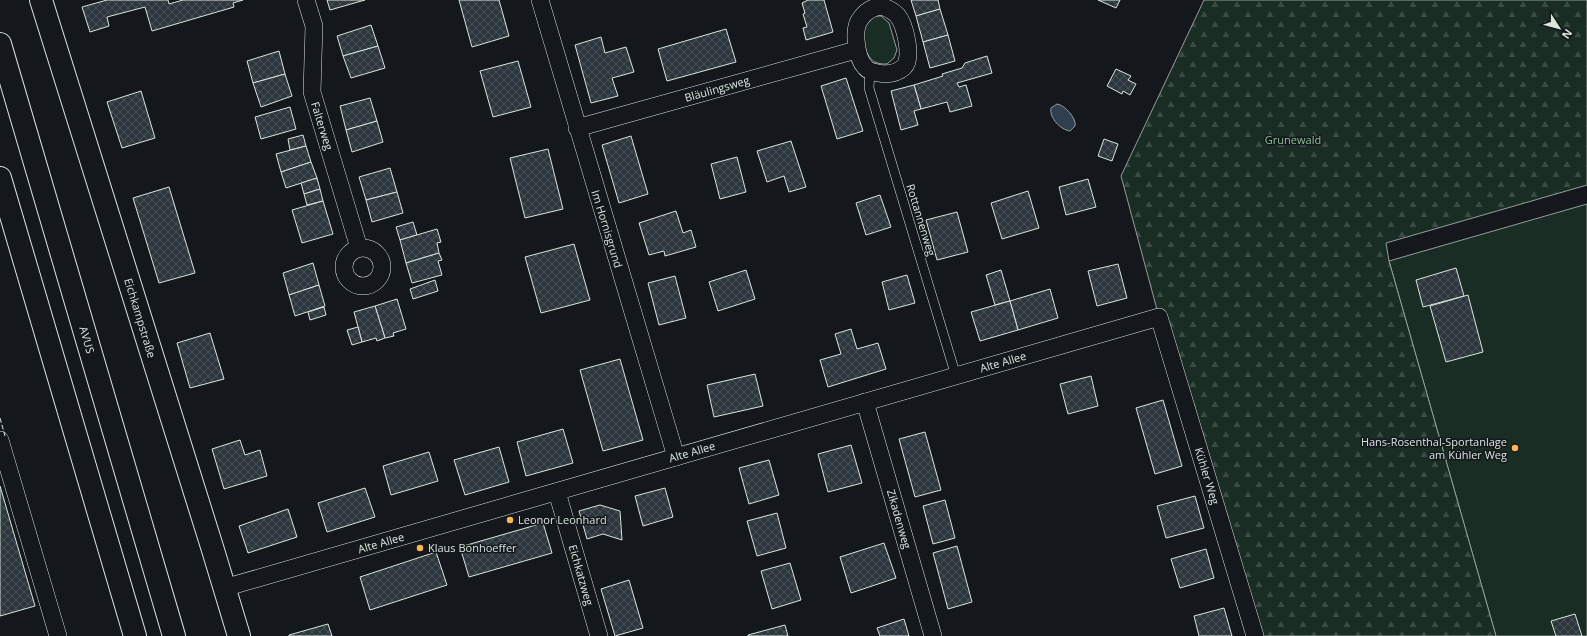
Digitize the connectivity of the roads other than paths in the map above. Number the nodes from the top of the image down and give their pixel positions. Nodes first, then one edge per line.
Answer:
1 (41, 0) edge
2 (306, 0) edge
3 (540, 0) edge
4 (0, 44) edge
5 (856, 50) junction
6 (870, 71) junction
7 (577, 128) junction
8 (0, 178) edge
9 (359, 248) dead end
10 (1159, 317) joint
11 (956, 376) junction
12 (865, 402) junction
13 (0, 440) edge
14 (676, 457) junction
15 (556, 492) junction
16 (224, 588) junction
17 (58, 636) edge
18 (134, 636) edge
19 (174, 636) edge
20 (239, 636) edge
21 (599, 636) edge
22 (933, 636) edge
23 (1256, 636) edge

1 - 16 main road, Eichkampstraße
2 - 9 street, Falterweg
3 - 7 street, Im Hornisgrund
4 - 19 main road, AVUS
5 - 6 street
5 - 6 street
5 - 7 street, Bläulingsweg
6 - 11 lane, Rottannenweg
7 - 14 street, Im Hornisgrund
8 - 18 main road
10 - 11 street, Alte Allee
10 - 23 street, Kühler Weg
11 - 12 street, Alte Allee
12 - 14 street, Alte Allee
12 - 22 street, Zikadenweg
13 - 17 street
14 - 15 street, Alte Allee
15 - 16 street, Alte Allee
15 - 21 street, Eichkatzweg
16 - 20 main road, Eichkampstraße

